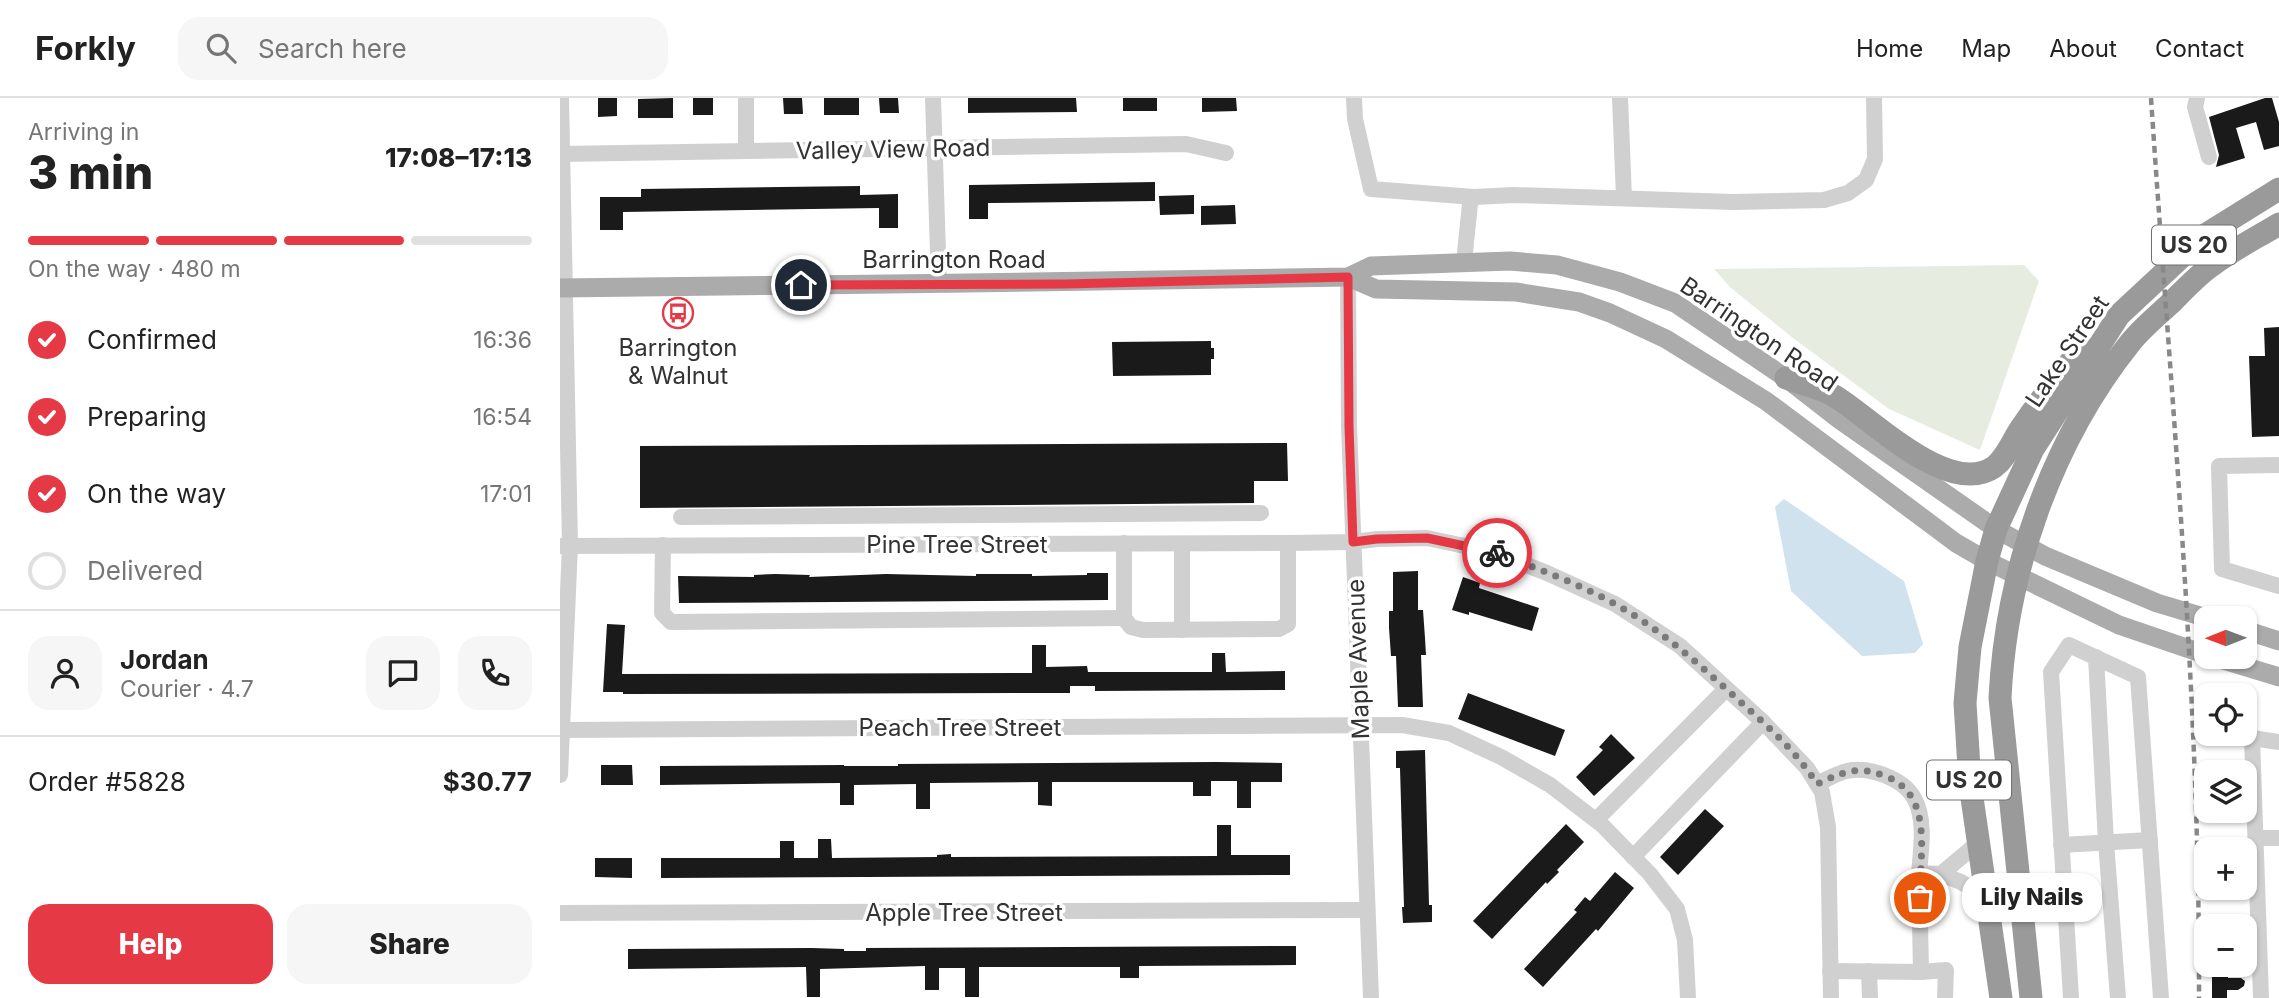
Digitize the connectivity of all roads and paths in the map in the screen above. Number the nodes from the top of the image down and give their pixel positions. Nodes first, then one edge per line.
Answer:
1 (561, 98) edge
2 (746, 98) edge
3 (933, 98) edge
4 (1354, 98) edge
5 (1620, 98) edge
6 (1874, 98) edge
7 (2197, 98) edge
8 (934, 149) junction
9 (746, 152) junction
10 (1226, 153) dead end
11 (561, 154) edge
12 (2209, 158) dead end
13 (2279, 189) edge
14 (1474, 197) junction
15 (1624, 198) junction
16 (2279, 224) edge
17 (1464, 262) junction
18 (1348, 277) junction
19 (939, 283) junction
20 (563, 288) edge
21 (2119, 315) junction
22 (1786, 378) junction
23 (564, 395) edge
24 (564, 438) edge
25 (2279, 465) edge
26 (565, 483) edge
27 (565, 505) edge
28 (1164, 513) junction
29 (1261, 513) dead end
30 (1070, 514) junction
31 (983, 515) junction
32 (819, 516) junction
33 (876, 516) junction
34 (681, 517) dead end
35 (729, 517) junction
36 (1996, 529) junction
37 (1353, 542) junction
38 (1070, 543) junction
39 (1124, 543) junction
40 (1288, 543) junction
41 (818, 544) junction
42 (875, 544) junction
43 (982, 544) junction
44 (1164, 544) junction
45 (1182, 544) junction
46 (663, 545) junction
47 (729, 545) junction
48 (2025, 545) junction
49 (565, 546) edge
50 (1987, 561) junction
51 (2017, 575) junction
52 (2279, 586) edge
53 (2194, 614) edge
54 (1124, 618) junction
55 (1182, 630) junction
56 (2258, 634) edge
57 (2279, 640) edge
58 (2194, 651) edge
59 (2096, 657) junction
60 (2252, 669) edge
61 (2279, 677) edge
62 (1726, 689) junction
63 (1763, 722) junction
64 (1360, 725) junction
65 (561, 730) edge
66 (2279, 742) edge
67 (560, 775) edge
68 (1817, 784) junction
69 (1596, 820) junction
70 (2256, 837) edge
71 (2257, 838) edge
72 (2279, 838) edge
73 (2150, 840) junction
74 (2106, 842) junction
75 (1978, 843) junction
76 (2061, 845) junction
77 (1633, 857) junction
78 (2257, 870) edge
79 (1919, 873) junction
80 (1941, 874) junction
81 (1986, 898) junction
82 (1367, 910) junction
83 (560, 913) edge
84 (1830, 971) junction
85 (1869, 971) junction
86 (1922, 972) junction
87 (1371, 998) edge
88 (1688, 998) edge
89 (1830, 998) edge
90 (1870, 998) edge
91 (1945, 998) edge
92 (2001, 998) edge
93 (2031, 998) edge
94 (2071, 998) edge
95 (2118, 998) edge
96 (2161, 998) edge
97 (2261, 998) edge

1 - 11 street
2 - 9 street
3 - 8 street
4 - 14 street
5 - 15 street
6 - 15 street
7 - 12 street
8 - 9 street, Valley View Road
8 - 10 street, Valley View Road
8 - 19 street
9 - 11 street, Valley View Road
11 - 20 street
13 - 21 highway, Lake Street / US 20
14 - 15 street
14 - 17 street
16 - 48 highway, Lake Street / US 20
17 - 18 main road, Barrington Road
17 - 22 main road, Barrington Road
18 - 19 main road, Barrington Road
18 - 37 street, Maple Avenue
18 - 50 main road, Barrington Road
19 - 20 main road, Barrington Road
20 - 23 street
21 - 22 highway
21 - 36 highway, Lake Street / US 20
22 - 36 main road, Barrington Road
23 - 24 street
24 - 26 street
25 - 52 street
26 - 27 street
27 - 49 street
28 - 29 street
28 - 30 street
28 - 44 street
30 - 31 street
30 - 38 street
31 - 33 street
31 - 43 street
32 - 33 street
32 - 35 street
32 - 41 street
33 - 42 street
34 - 35 street
35 - 47 street
36 - 48 main road, Barrington Road
36 - 50 highway, Lake Street / US 20
37 - 40 street, Pine Tree Street
37 - 62 street, Pine Tree Street
37 - 64 street, Maple Avenue
38 - 39 street, Pine Tree Street
38 - 43 street, Pine Tree Street
39 - 44 street, Pine Tree Street
39 - 54 street
40 - 45 street, Pine Tree Street
40 - 55 street
41 - 42 street, Pine Tree Street
41 - 47 street, Pine Tree Street
42 - 43 street, Pine Tree Street
44 - 45 street, Pine Tree Street
45 - 55 street
46 - 47 street, Pine Tree Street
46 - 49 street, Pine Tree Street
46 - 54 street
48 - 51 highway, US 20
48 - 53 main road, Barrington Road
49 - 65 street
50 - 51 main road, Barrington Road
50 - 75 highway, US 20
51 - 58 main road, Barrington Road
51 - 93 highway, US 20
54 - 55 street
56 - 57 main road
59 - 73 street
59 - 74 street
59 - 76 street
60 - 61 main road, Barrington Road
62 - 63 street, Pine Tree Street
62 - 69 street
63 - 68 street, Pine Tree Street
63 - 77 street
64 - 65 street, Peach Tree Street
64 - 69 street, Peach Tree Street
64 - 82 street, Maple Avenue
65 - 67 street
66 - 70 street
68 - 79 street
68 - 84 street
69 - 77 street, Peach Tree Street
71 - 72 street
73 - 74 street
73 - 96 street
74 - 76 street
74 - 95 street
75 - 80 street
75 - 81 highway, US 20
76 - 94 street
77 - 88 street, Peach Tree Street
78 - 97 street
79 - 80 street
79 - 86 street
80 - 81 street
81 - 92 highway, US 20
82 - 83 street, Apple Tree Street
82 - 87 street, Maple Avenue
84 - 85 street
84 - 89 street
85 - 86 street
85 - 90 street
86 - 91 street

